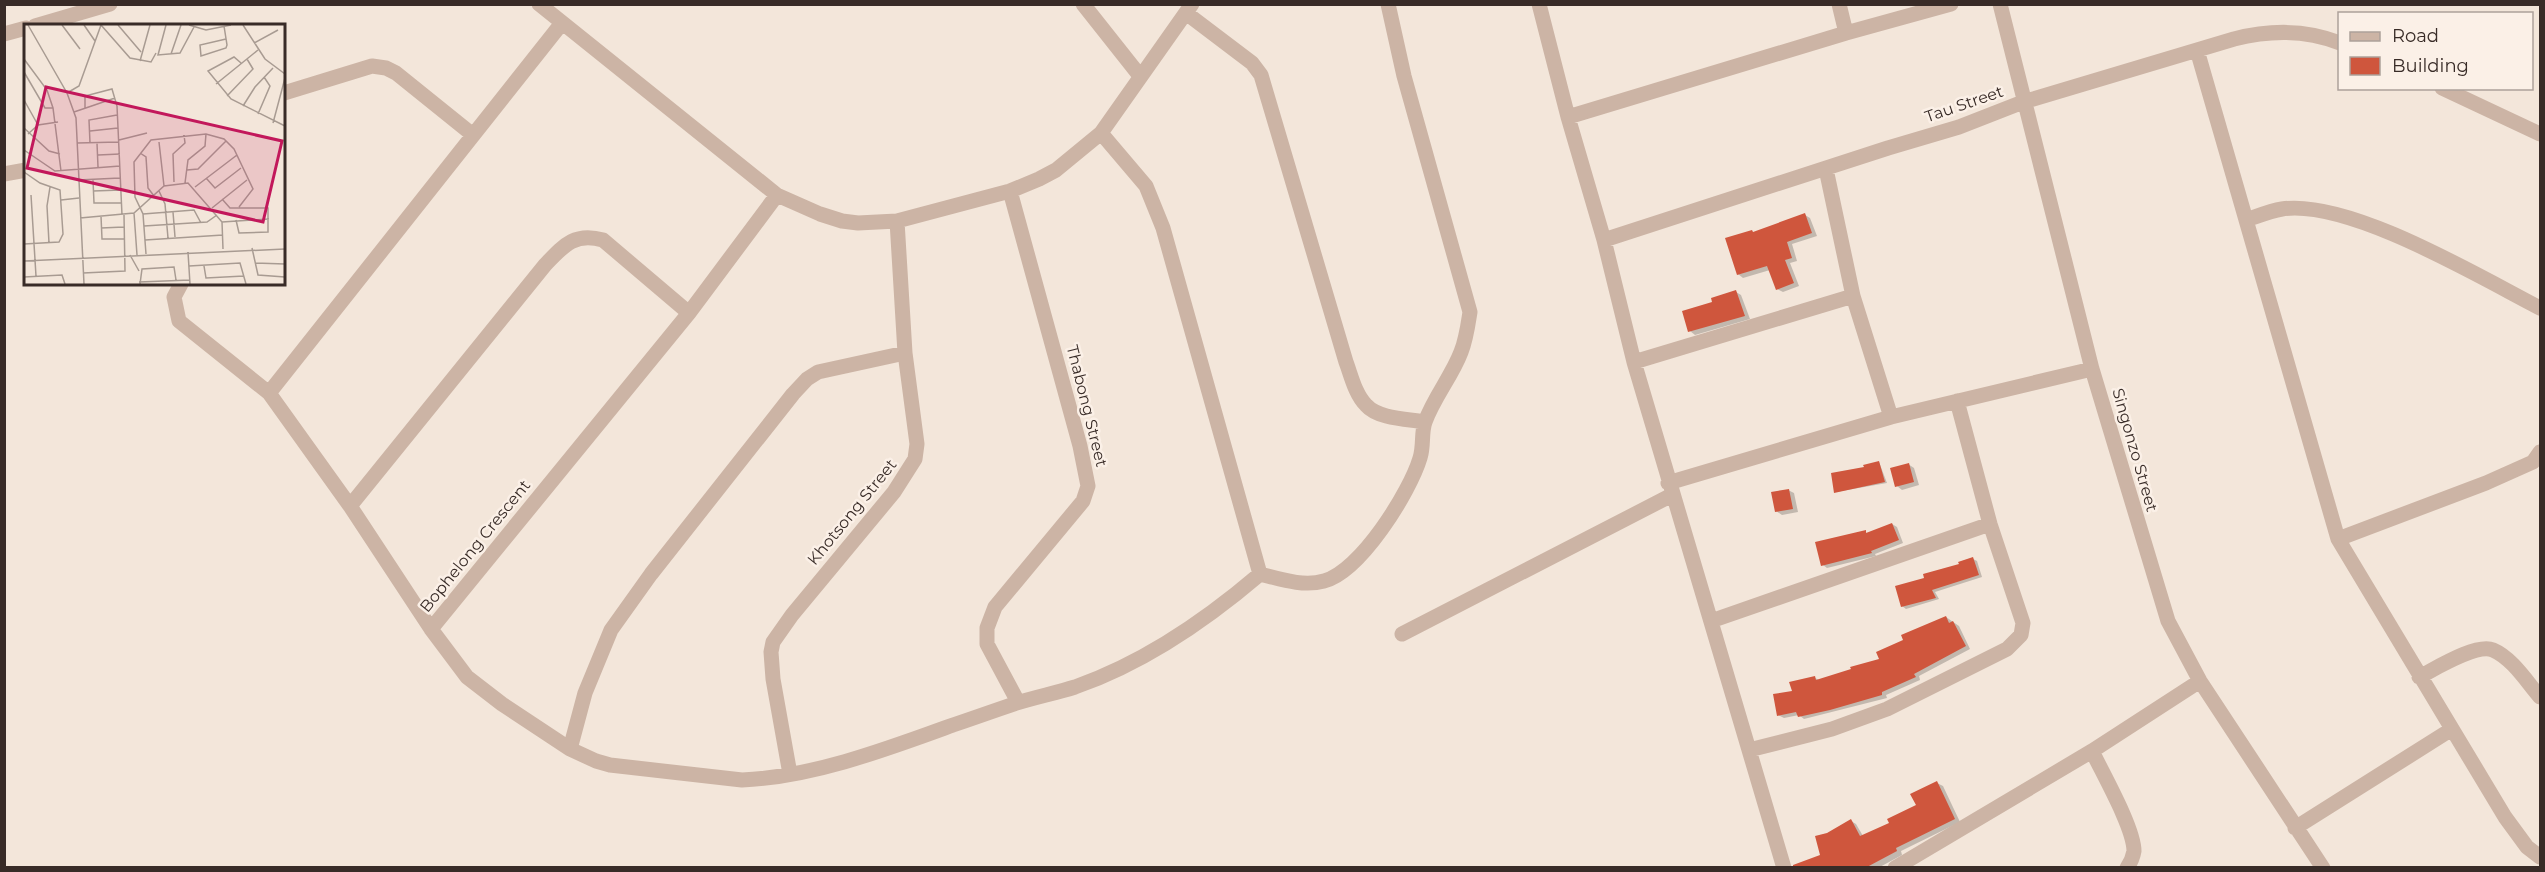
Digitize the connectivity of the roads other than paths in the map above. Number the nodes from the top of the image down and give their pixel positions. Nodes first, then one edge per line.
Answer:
1 (110, 4) edge
2 (539, 4) edge
3 (1083, 4) edge
4 (1388, 4) edge
5 (1539, 4) edge
6 (1839, 4) edge
7 (1951, 4) edge
8 (2000, 4) edge
9 (1189, 9) edge
10 (562, 23) junction
11 (42, 24) edge
12 (24, 29) edge
13 (1846, 33) junction
14 (4, 34) edge
15 (2338, 42) edge
16 (2197, 50) junction
17 (1140, 76) junction
18 (2446, 90) edge
19 (285, 94) edge
20 (2023, 102) junction
21 (1568, 117) junction
22 (1101, 133) junction
23 (2541, 134) edge
24 (473, 135) junction
25 (24, 170) edge
26 (1826, 170) junction
27 (4, 174) edge
28 (1010, 191) junction
29 (777, 195) junction
30 (897, 220) junction
31 (2246, 220) junction
32 (1604, 240) junction
33 (180, 285) edge
34 (1852, 296) junction
35 (2541, 308) edge
36 (689, 313) junction
37 (904, 354) junction
38 (1634, 362) junction
39 (2092, 369) junction
40 (269, 393) junction
41 (1957, 401) junction
42 (1891, 417) junction
43 (1425, 422) junction
44 (2538, 462) edge
45 (1670, 489) junction
46 (350, 506) junction
47 (1990, 524) junction
48 (2338, 539) junction
49 (1260, 574) junction
50 (1711, 621) junction
51 (431, 629) junction
52 (1402, 634) dead end
53 (2419, 677) junction
54 (2200, 681) junction
55 (2541, 697) edge
56 (1018, 702) junction
57 (2452, 729) junction
58 (570, 749) junction
59 (1749, 750) junction
60 (2092, 751) junction
61 (790, 774) junction
62 (2295, 828) junction
63 (2541, 857) edge
64 (2316, 865) edge
65 (1784, 867) edge
66 (1894, 867) edge
67 (2127, 867) edge

1 - 11 street
2 - 10 street
3 - 17 street
4 - 43 street
5 - 21 street
6 - 13 street
7 - 13 street
8 - 20 street, Singonzo Street
9 - 17 street
9 - 43 street
10 - 24 street
10 - 29 street
12 - 14 street
13 - 21 street
15 - 16 street, Tau Street
16 - 20 street, Tau Street
16 - 31 street
17 - 22 street
18 - 23 street
19 - 24 street
20 - 26 street, Tau Street
20 - 39 street, Singonzo Street
21 - 32 street
22 - 28 street
22 - 49 street
24 - 40 street
25 - 27 street
26 - 32 street, Tau Street
26 - 34 street
28 - 30 street
28 - 56 street, Thabong Street
29 - 30 street
29 - 36 street, Bophelong Crescent
30 - 37 street, Khotsong Street
31 - 35 street
31 - 48 street
32 - 38 street
33 - 40 street
34 - 38 street
34 - 42 street
36 - 46 street
36 - 51 street, Bophelong Crescent
37 - 58 street
37 - 61 street, Khotsong Street
38 - 45 street
39 - 41 street
39 - 54 street, Singonzo Street
40 - 46 street
41 - 42 street
41 - 47 street
42 - 45 street
43 - 49 street
44 - 48 street
45 - 50 street
45 - 52 street
46 - 51 street
47 - 50 street
47 - 59 street
48 - 53 street
49 - 56 street, Bophelong Crescent
50 - 59 street
51 - 58 street, Bophelong Crescent
53 - 55 street
53 - 57 street
54 - 60 street
54 - 62 street, Singonzo Street
56 - 61 street, Bophelong Crescent
57 - 62 street
57 - 63 street
58 - 61 street, Bophelong Crescent
59 - 65 street
60 - 66 street
60 - 67 street
62 - 64 street, Singonzo Street

